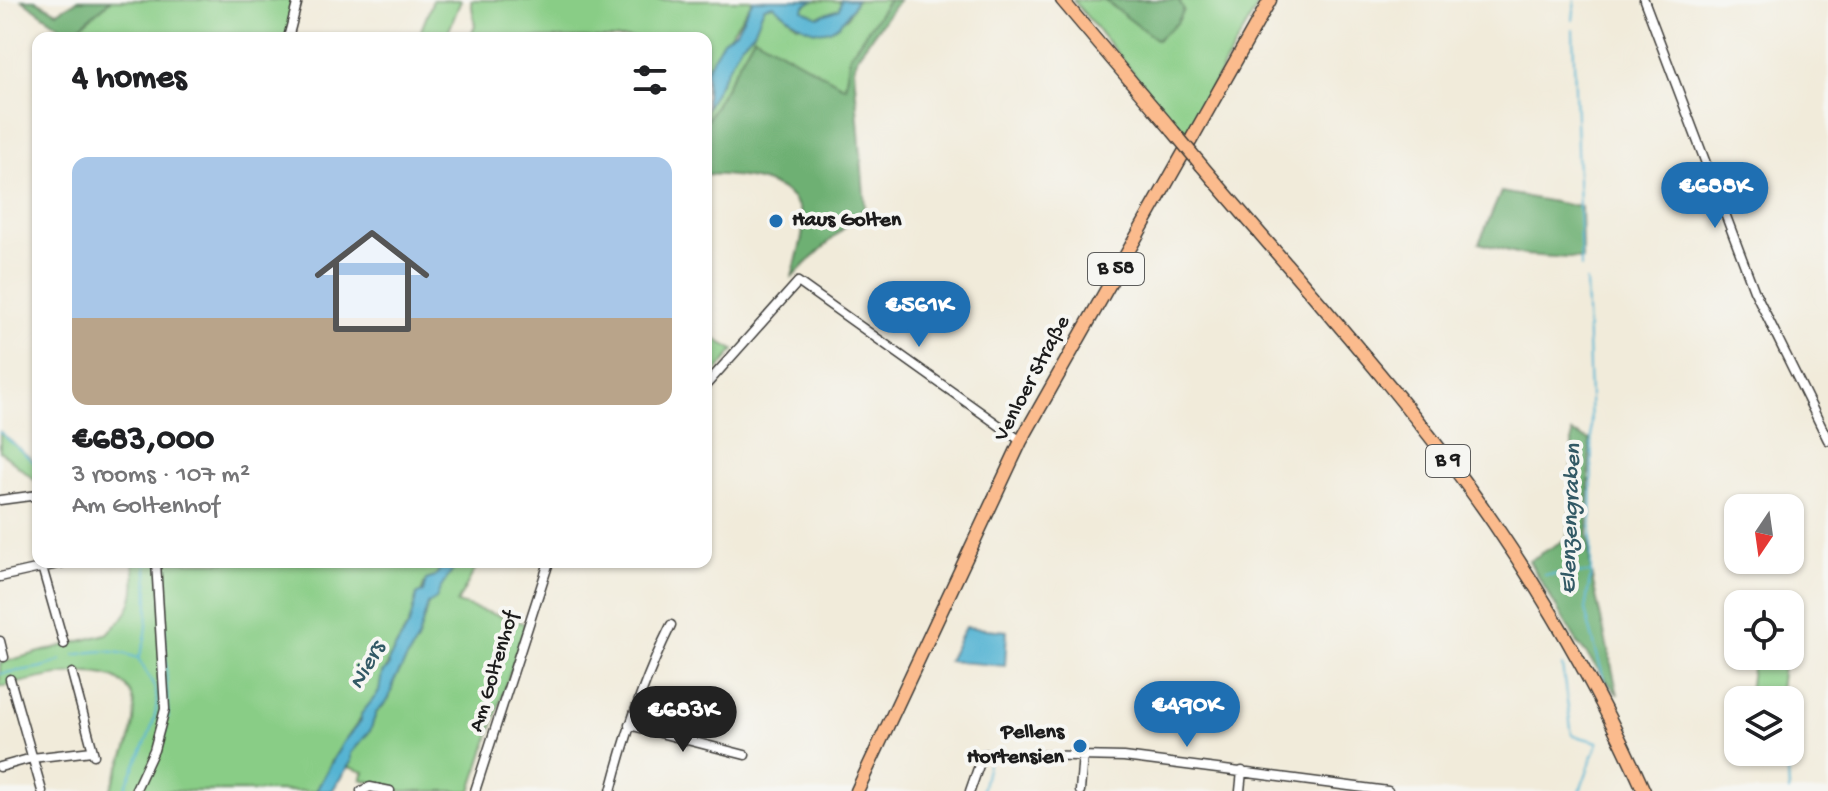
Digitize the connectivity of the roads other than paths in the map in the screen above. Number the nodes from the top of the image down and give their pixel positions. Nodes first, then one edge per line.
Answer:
1 (298, 0) edge
2 (1062, 0) edge
3 (1270, 0) edge
4 (1644, 0) edge
5 (290, 32) edge
6 (712, 378) edge
7 (1828, 440) edge
8 (1021, 441) junction
9 (32, 496) edge
10 (0, 500) edge
11 (38, 568) edge
12 (42, 568) edge
13 (156, 568) edge
14 (547, 568) edge
15 (0, 577) edge
16 (671, 625) dead end
17 (0, 641) edge
18 (64, 644) dead end
19 (4, 657) dead end
20 (72, 673) dead end
21 (10, 679) dead end
22 (629, 725) junction
23 (1083, 754) junction
24 (745, 755) dead end
25 (32, 758) junction
26 (0, 767) edge
27 (1242, 771) junction
28 (42, 791) edge
29 (135, 791) edge
30 (361, 791) edge
31 (390, 791) edge
32 (475, 791) edge
33 (611, 791) edge
34 (857, 791) edge
35 (970, 791) edge
36 (1080, 791) edge
37 (1240, 791) edge
38 (1388, 791) edge
39 (1644, 791) edge

1 - 5 street
2 - 39 main road, B 9, bridge
3 - 8 main road, Venloer Straße / B 58
4 - 7 street
6 - 8 street
8 - 34 main road, Venloer Straße / B 58
9 - 10 street
11 - 15 street
12 - 18 street
13 - 29 street
14 - 32 street, Am Goltenhof
16 - 22 street
17 - 19 street
20 - 25 street
21 - 25 street
22 - 24 street
22 - 33 street
23 - 27 street
23 - 35 street
23 - 36 street
25 - 26 street
25 - 28 street
27 - 37 street
27 - 38 street
30 - 31 street

